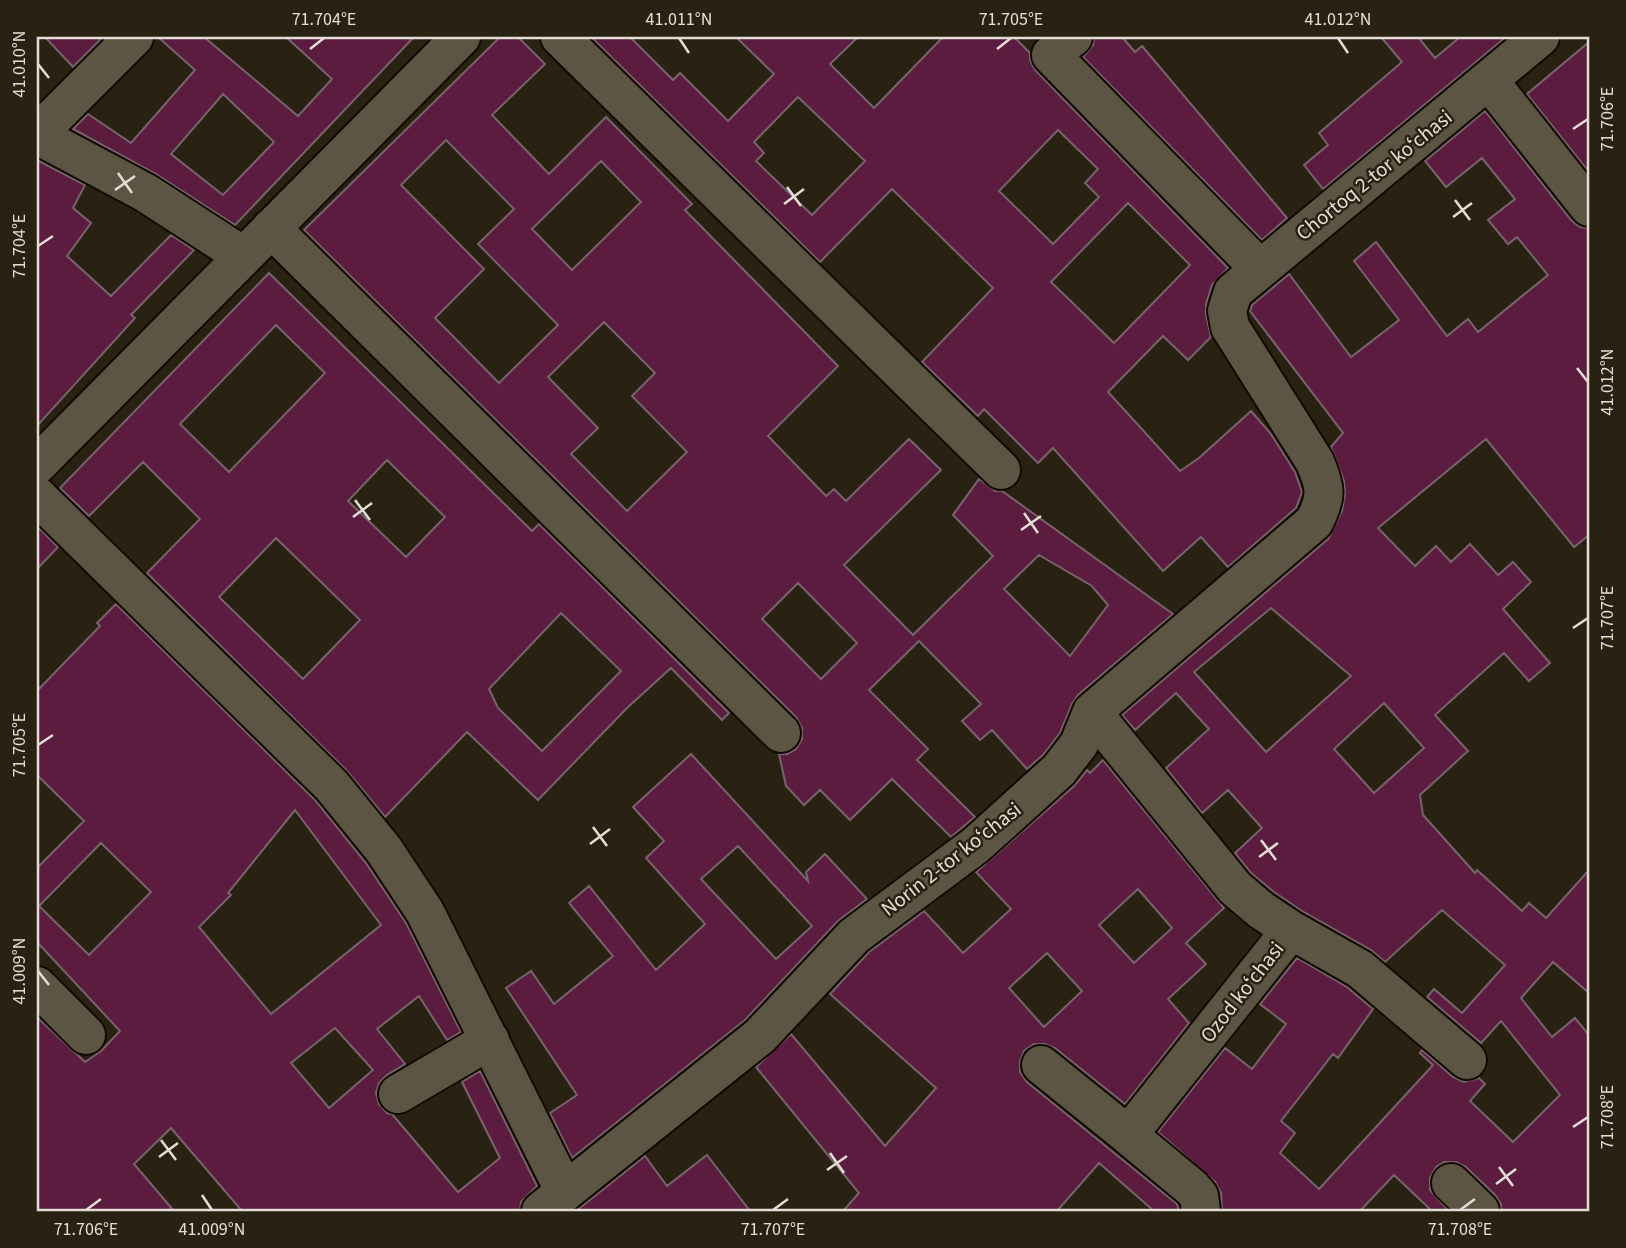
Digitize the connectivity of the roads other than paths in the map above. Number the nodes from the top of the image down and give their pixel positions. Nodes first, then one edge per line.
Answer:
1 (134, 37) edge
2 (461, 37) edge
3 (560, 37) edge
4 (1540, 37) edge
5 (1052, 43) edge
6 (1489, 81) junction
7 (37, 134) edge
8 (1589, 207) edge
9 (271, 228) junction
10 (243, 256) junction
11 (1259, 268) junction
12 (37, 465) edge
13 (1001, 470) dead end
14 (37, 496) edge
15 (1092, 712) junction
16 (781, 733) dead end
17 (1291, 930) junction
18 (37, 986) edge
19 (86, 1035) dead end
20 (490, 1040) junction
21 (1467, 1060) dead end
22 (1041, 1065) dead end
23 (398, 1094) dead end
24 (1128, 1135) junction
25 (1451, 1183) dead end
26 (553, 1202) edge
27 (1201, 1211) edge
28 (1480, 1211) edge

1 - 7 street
2 - 9 street
3 - 13 street
4 - 6 street, Chortoq 2-tor koʻchasi
5 - 11 street
6 - 8 street
6 - 11 street, Chortoq 2-tor koʻchasi
7 - 10 street
9 - 10 street
9 - 16 street
10 - 12 street
11 - 15 street, Norin 2-tor koʻchasi
14 - 20 street
15 - 17 street, Ozod koʻchasi
15 - 26 street, Norin 2-tor koʻchasi
17 - 21 street
17 - 24 street, Ozod koʻchasi
18 - 19 street
20 - 23 street
20 - 26 street
22 - 24 street
24 - 27 street
25 - 28 street

